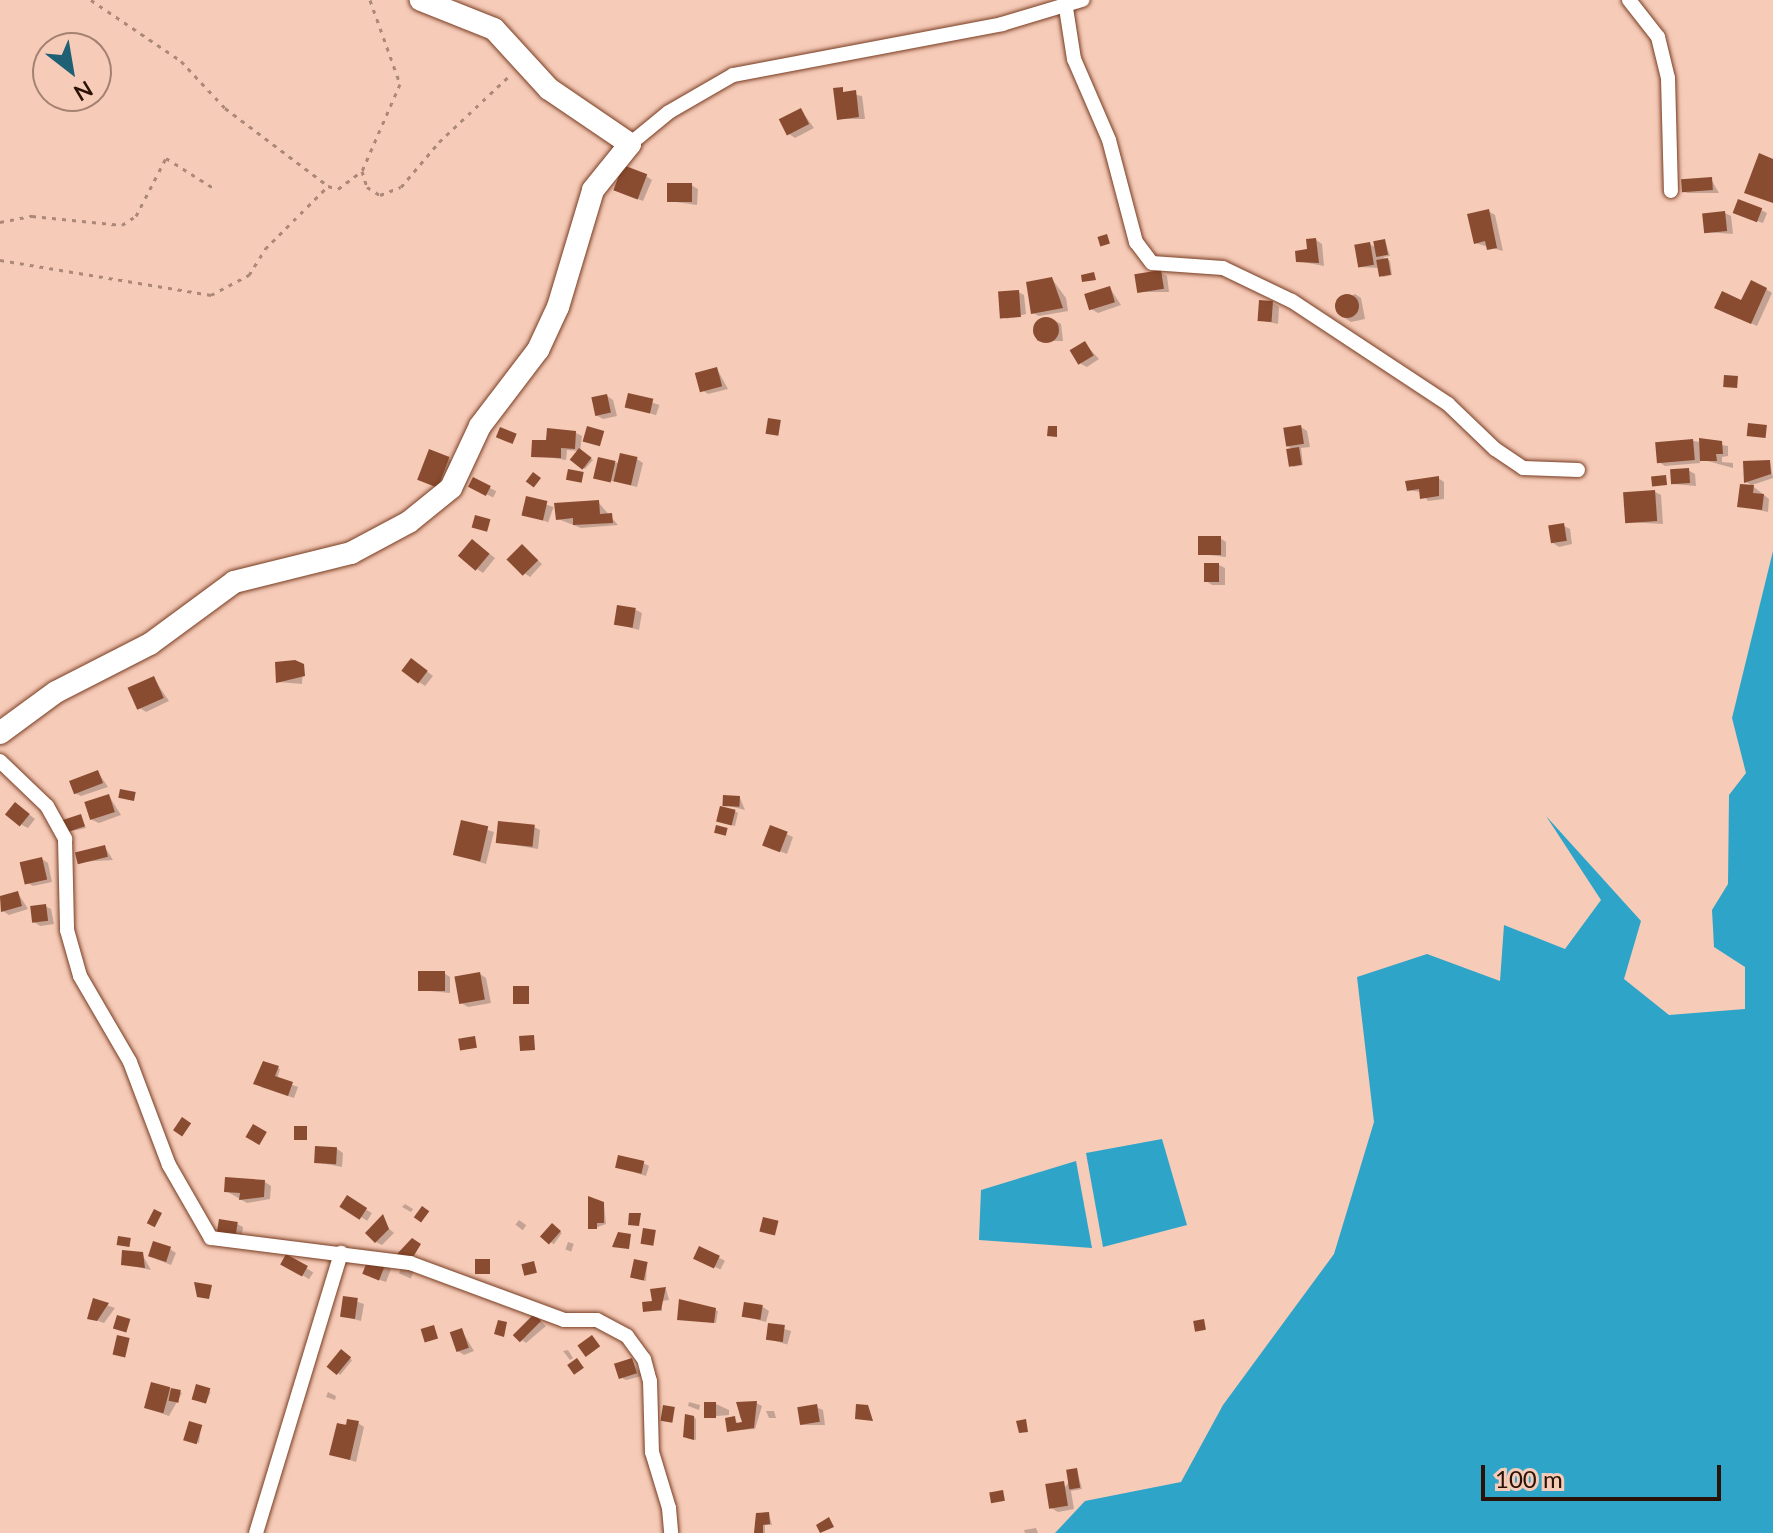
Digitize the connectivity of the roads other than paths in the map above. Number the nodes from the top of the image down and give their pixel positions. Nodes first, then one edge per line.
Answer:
1 (421, 0) edge
2 (1082, 0) edge
3 (1629, 0) edge
4 (1066, 8) junction
5 (630, 144) junction
6 (1671, 191) dead end
7 (1578, 470) dead end
8 (0, 733) edge
9 (0, 761) edge
10 (341, 1253) junction
11 (256, 1533) edge
12 (671, 1533) edge

1 - 5 street
2 - 4 street
3 - 6 street
4 - 5 street
4 - 7 street
5 - 8 street
9 - 10 street
10 - 11 street
10 - 12 street

